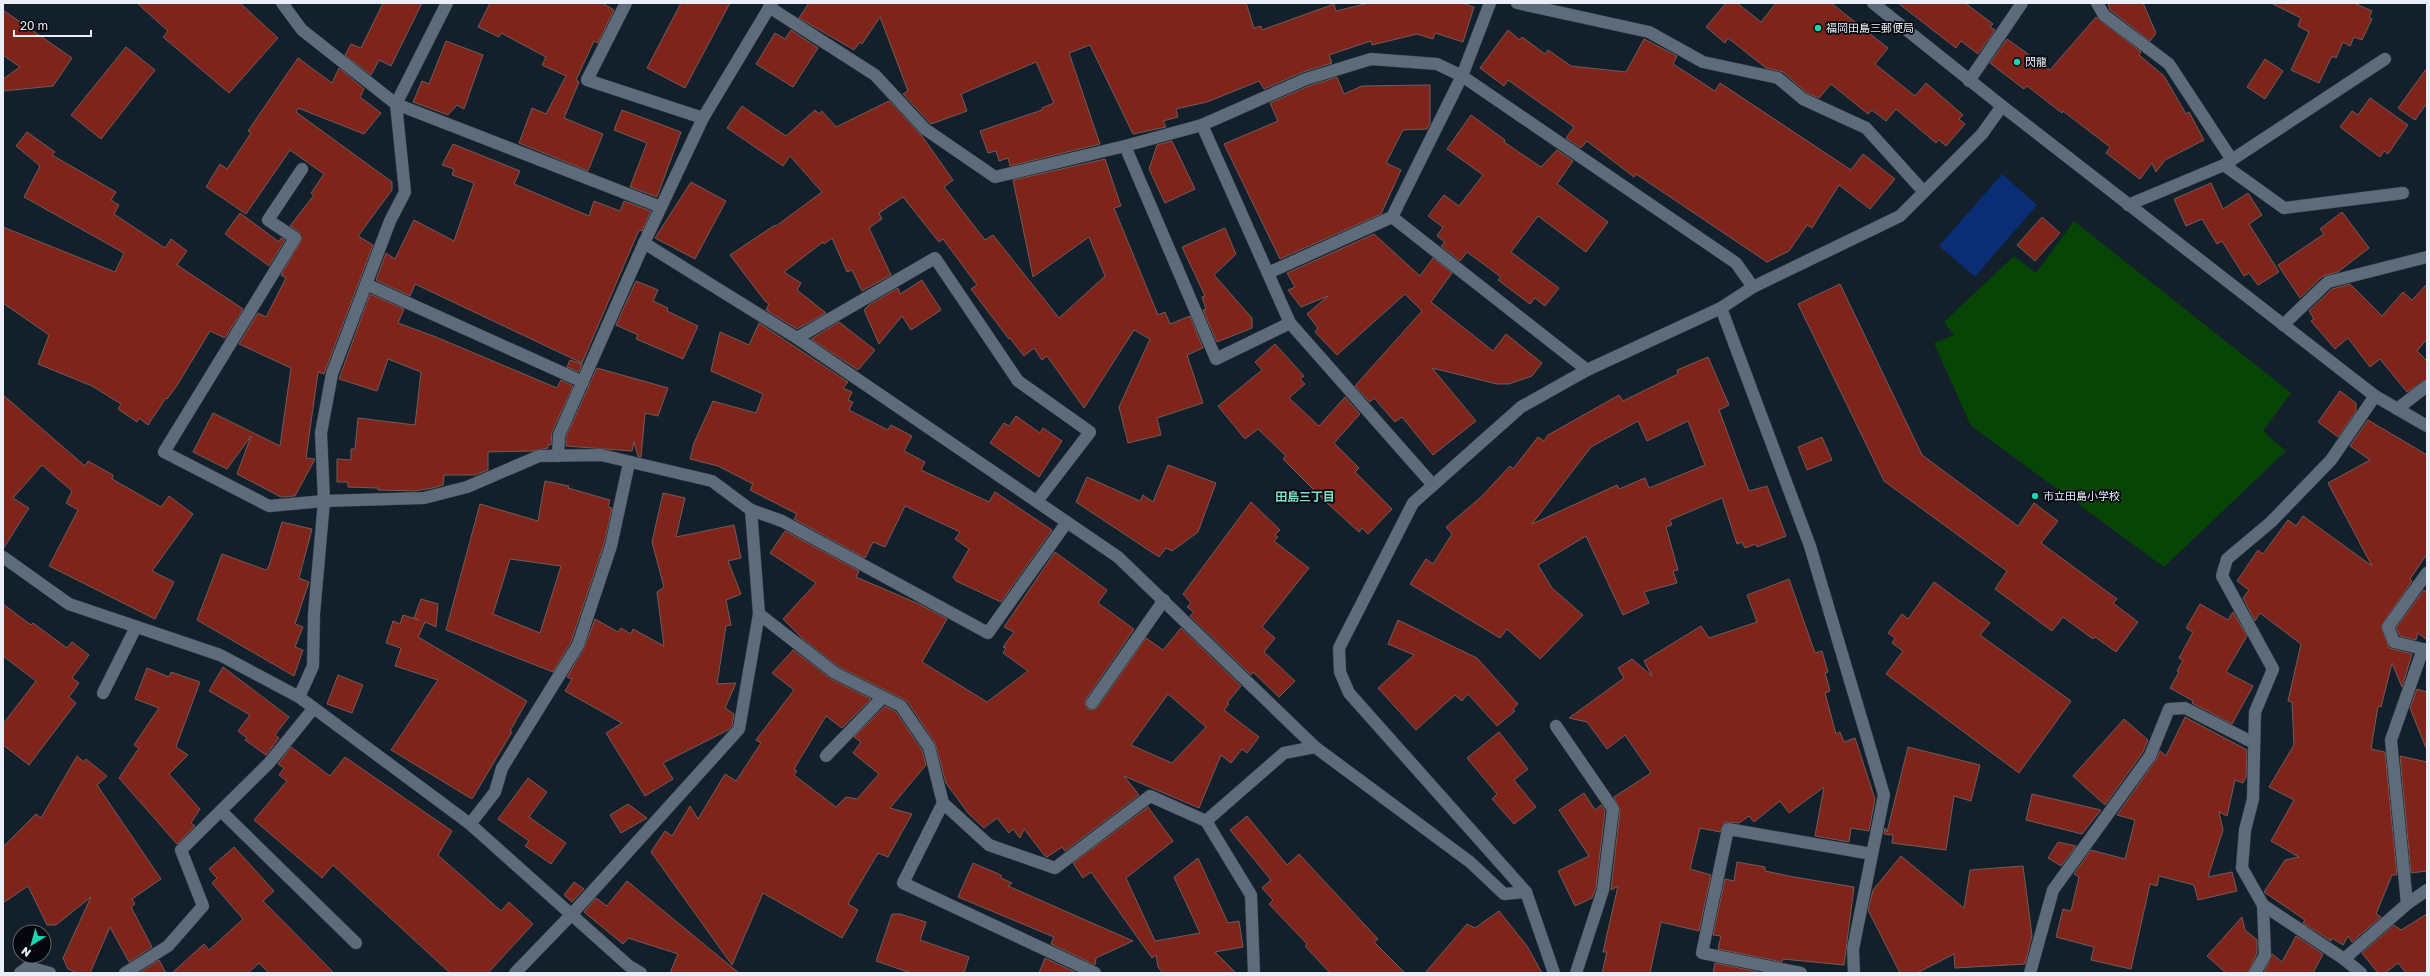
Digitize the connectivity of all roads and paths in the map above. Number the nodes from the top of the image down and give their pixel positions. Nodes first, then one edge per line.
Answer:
1 (282, 3) edge
2 (447, 3) edge
3 (626, 3) edge
4 (1490, 3) edge
5 (1516, 3) edge
6 (2022, 3) edge
7 (2098, 3) edge
8 (1877, 4) edge
9 (771, 5) edge
10 (2385, 59) dead end
11 (1462, 76) junction
12 (1969, 81) junction
13 (396, 104) junction
14 (2002, 106) junction
15 (703, 118) junction
16 (1202, 125) junction
17 (1125, 146) junction
18 (2228, 163) junction
19 (302, 169) dead end
20 (1924, 192) junction
21 (2403, 193) dead end
22 (2128, 205) junction
23 (661, 206) junction
24 (1392, 217) junction
25 (644, 243) junction
26 (2427, 257) edge
27 (1268, 273) junction
28 (366, 284) junction
29 (1753, 287) junction
30 (1721, 308) junction
31 (1290, 323) junction
32 (2283, 325) junction
33 (797, 338) junction
34 (1587, 370) junction
35 (583, 382) junction
36 (2427, 386) edge
37 (2375, 396) junction
38 (2397, 409) junction
39 (2427, 426) edge
40 (558, 456) junction
41 (629, 463) junction
42 (1433, 485) junction
43 (324, 501) junction
44 (1037, 501) junction
45 (751, 510) junction
46 (1067, 522) junction
47 (3, 557) edge
48 (2427, 573) edge
49 (1164, 600) junction
50 (759, 614) junction
51 (136, 627) junction
52 (2425, 650) edge
53 (103, 693) dead end
54 (299, 696) junction
55 (883, 697) junction
56 (1092, 704) dead end
57 (313, 709) junction
58 (1556, 726) dead end
59 (2254, 743) junction
60 (1315, 747) junction
61 (826, 756) dead end
62 (943, 803) junction
63 (221, 811) junction
64 (1206, 822) junction
65 (470, 824) junction
66 (1872, 854) junction
67 (2427, 890) edge
68 (1526, 892) junction
69 (2407, 904) junction
70 (2263, 905) junction
71 (571, 915) junction
72 (356, 943) dead end
73 (2344, 959) junction
74 (20, 973) edge
75 (50, 973) edge
76 (125, 973) edge
77 (515, 973) edge
78 (641, 973) edge
79 (1095, 973) edge
80 (1254, 973) edge
81 (1554, 973) edge
82 (1576, 973) edge
83 (1800, 973) edge
84 (1854, 973) edge
85 (2030, 973) edge
86 (2255, 973) edge
87 (2361, 973) edge

1 - 13 street
2 - 13 street
3 - 15 street
4 - 11 street
5 - 20 street
6 - 12 street
7 - 18 street
8 - 12 street
9 - 15 street
9 - 17 street
10 - 18 street
11 - 16 street
11 - 24 street
11 - 29 street
12 - 14 street
13 - 23 street
13 - 28 street
14 - 20 street
14 - 22 street
15 - 23 street
16 - 17 street
16 - 27 street
17 - 31 street
18 - 21 street
18 - 22 street
19 - 43 street
20 - 29 street
22 - 32 street
23 - 25 street
24 - 27 street
24 - 34 street
25 - 33 street
25 - 35 street
26 - 32 street
27 - 31 street
28 - 35 street
28 - 43 street
29 - 30 street
30 - 34 street
30 - 66 street
31 - 42 street
32 - 37 street
33 - 44 street
33 - 44 street
34 - 42 street
35 - 40 street
36 - 38 street
37 - 38 street
37 - 59 street
38 - 39 street
40 - 41 street
40 - 43 street
41 - 45 street
41 - 65 street
42 - 68 street
43 - 54 street
44 - 46 street
45 - 46 street
45 - 50 street
46 - 49 street
47 - 51 street
48 - 52 street
49 - 56 street
49 - 60 street
50 - 55 street
50 - 71 street
51 - 53 street
51 - 54 street
52 - 69 street
54 - 57 street
55 - 61 street
55 - 62 street
57 - 63 street
57 - 65 street
58 - 82 street
59 - 70 street
59 - 85 street
60 - 64 street
60 - 68 street
62 - 64 street
62 - 79 street
63 - 72 street
63 - 76 street
64 - 80 street
65 - 71 street
66 - 83 street
66 - 84 street
67 - 69 street
68 - 81 street
69 - 73 street
70 - 73 street
70 - 86 street
71 - 77 street
71 - 78 street
73 - 87 street
74 - 75 street

